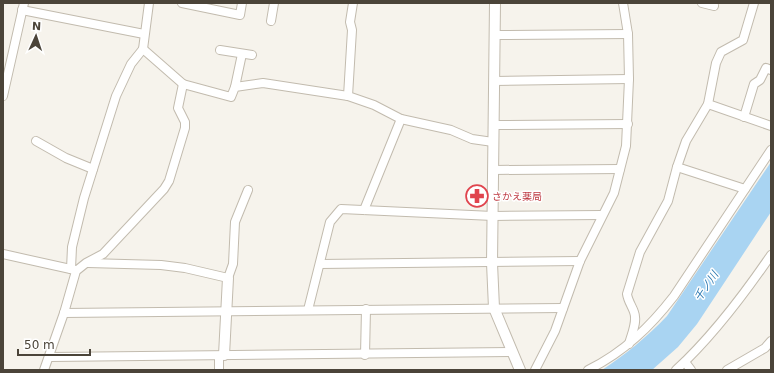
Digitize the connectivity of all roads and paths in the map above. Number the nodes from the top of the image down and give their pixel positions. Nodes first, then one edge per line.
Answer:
1 (149, 3) edge
2 (182, 3) edge
3 (242, 3) edge
4 (274, 3) edge
5 (353, 3) edge
6 (494, 3) edge
7 (623, 3) edge
8 (704, 3) edge
9 (754, 3) edge
10 (714, 6) dead end
11 (23, 7) edge
12 (271, 21) dead end
13 (144, 34) junction
14 (628, 34) junction
15 (494, 35) junction
16 (142, 50) junction
17 (220, 50) dead end
18 (242, 54) junction
19 (252, 55) dead end
20 (771, 70) edge
21 (629, 79) junction
22 (494, 81) junction
23 (182, 84) junction
24 (235, 87) junction
25 (3, 96) edge
26 (348, 96) junction
27 (708, 104) junction
28 (744, 117) junction
29 (401, 119) junction
30 (628, 124) junction
31 (494, 125) junction
32 (771, 126) edge
33 (36, 141) dead end
34 (493, 142) junction
35 (771, 150) edge
36 (677, 167) junction
37 (93, 169) junction
38 (620, 169) junction
39 (494, 170) junction
40 (248, 190) dead end
41 (745, 190) junction
42 (364, 210) junction
43 (602, 215) junction
44 (493, 216) junction
45 (3, 254) edge
46 (771, 256) edge
47 (580, 261) junction
48 (86, 263) junction
49 (492, 263) junction
50 (320, 264) junction
51 (74, 270) junction
52 (228, 278) junction
53 (494, 308) junction
54 (563, 308) junction
55 (308, 310) junction
56 (366, 310) junction
57 (226, 311) junction
58 (64, 314) junction
59 (771, 341) edge
60 (629, 344) junction
61 (512, 352) junction
62 (365, 355) junction
63 (222, 356) junction
64 (50, 357) junction
65 (685, 362) junction
66 (44, 370) edge
67 (219, 370) edge
68 (520, 370) edge
69 (535, 370) edge
70 (588, 370) edge
71 (676, 370) edge
72 (691, 370) edge
73 (727, 370) edge

1 - 13 street
2 - 3 street
4 - 12 street
5 - 26 street
6 - 15 street
7 - 14 street
8 - 10 street
9 - 27 street
11 - 13 street
11 - 25 street
13 - 16 street
14 - 15 street
14 - 21 street
15 - 22 street
16 - 23 street
16 - 37 street
17 - 18 street
18 - 19 street
18 - 24 street
20 - 28 street
21 - 22 street
21 - 30 street
22 - 31 street
23 - 24 street
23 - 48 street
24 - 26 street
26 - 29 street
27 - 28 street
27 - 36 street
28 - 32 street
29 - 34 street
29 - 42 street
30 - 31 street
30 - 38 street
31 - 34 street
33 - 37 street
34 - 39 street
35 - 41 street
36 - 41 street
36 - 60 street
37 - 51 street
38 - 39 street
38 - 43 street
39 - 44 street
40 - 52 street
41 - 60 street
42 - 44 street
42 - 50 street
43 - 44 street
43 - 47 street
44 - 49 street
45 - 51 street
46 - 65 street
47 - 49 street
47 - 54 street
48 - 51 street
48 - 52 street
49 - 50 street
49 - 53 street
50 - 55 street
51 - 58 street
52 - 57 street
53 - 54 street
53 - 56 street
53 - 61 street
54 - 69 street
55 - 56 street
55 - 57 street
56 - 62 street
57 - 58 street
57 - 63 street
58 - 64 street
59 - 73 street
60 - 70 street
61 - 62 street
61 - 68 street
62 - 63 street
63 - 64 street
63 - 67 street
64 - 66 street
65 - 71 street
65 - 72 street

